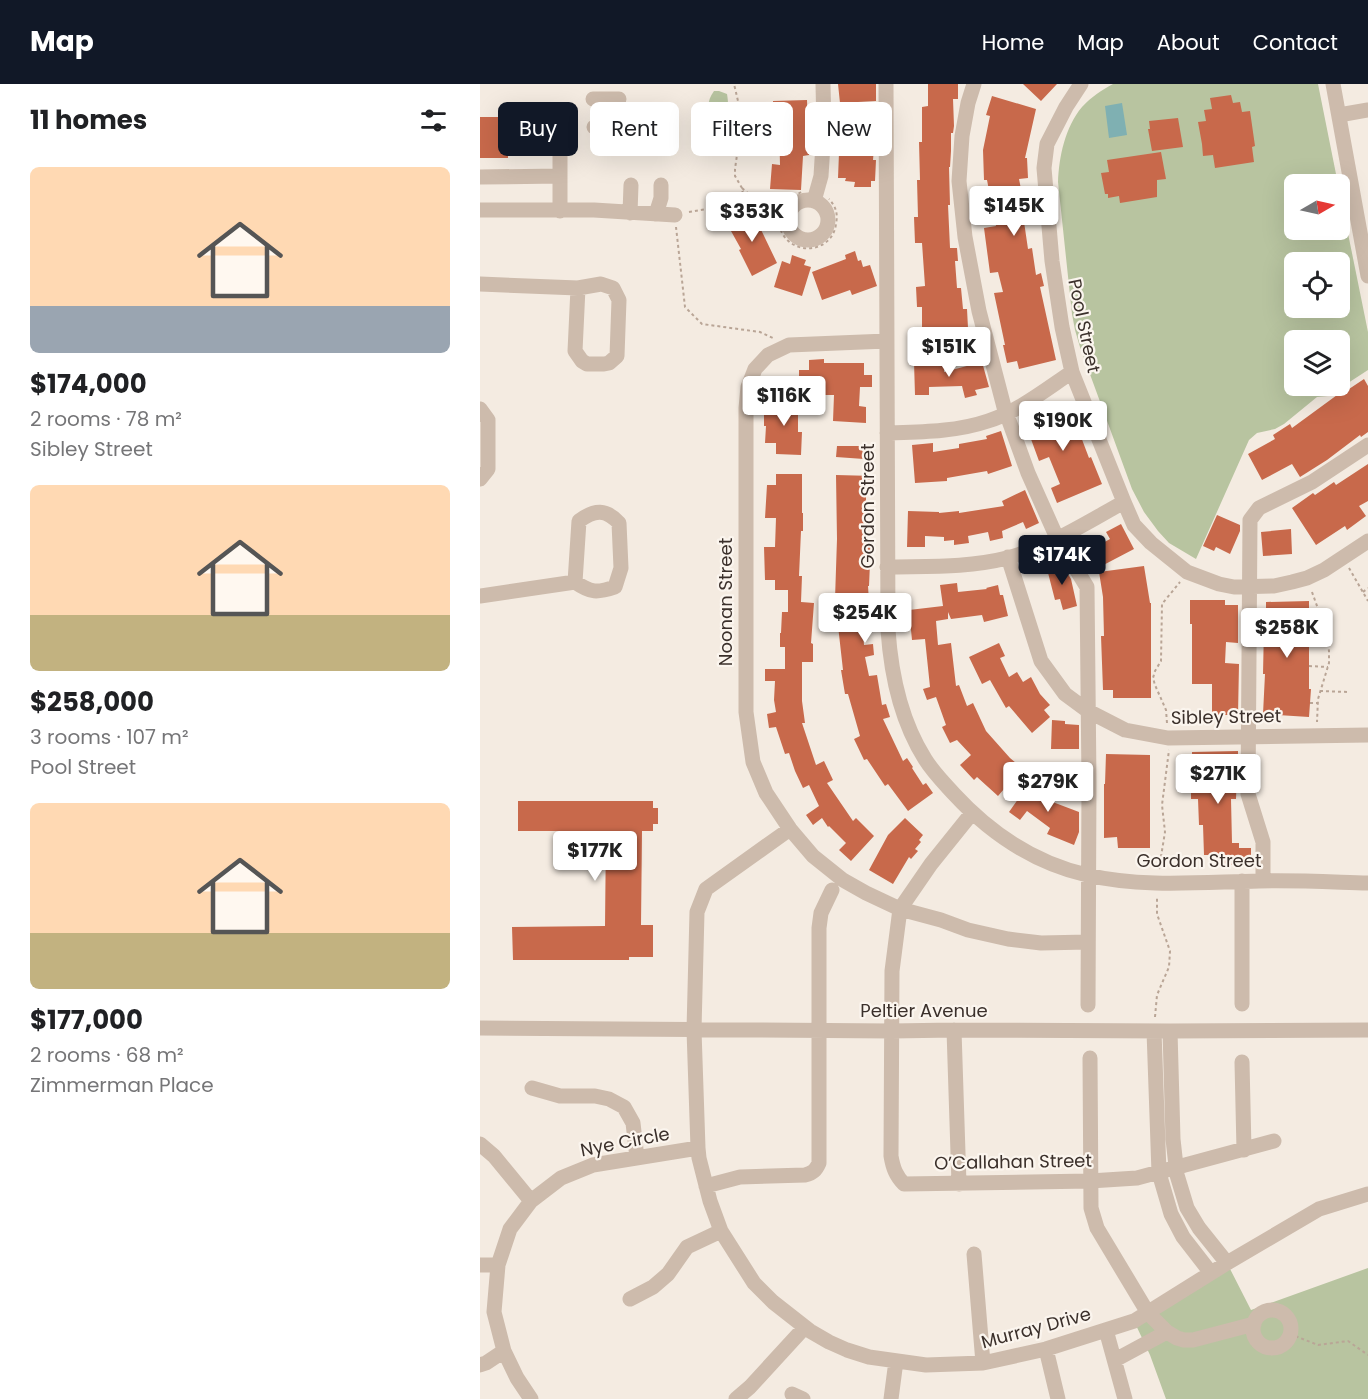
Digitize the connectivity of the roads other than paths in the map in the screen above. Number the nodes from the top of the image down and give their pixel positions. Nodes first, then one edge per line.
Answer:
1 (823, 84) edge
2 (886, 84) edge
3 (974, 84) edge
4 (1333, 84) edge
5 (1079, 85) edge
6 (593, 99) dead end
7 (619, 99) dead end
8 (1368, 110) edge
9 (1339, 115) junction
10 (560, 156) edge
11 (560, 176) junction
12 (480, 177) edge
13 (631, 185) dead end
14 (661, 185) dead end
15 (814, 201) dead end
16 (480, 210) edge
17 (560, 211) junction
18 (630, 213) junction
19 (656, 214) junction
20 (675, 215) road end
21 (1365, 250) edge
22 (1368, 276) edge
23 (480, 284) edge
24 (578, 288) junction
25 (887, 341) junction
26 (1072, 372) junction
27 (480, 409) edge
28 (1007, 413) junction
29 (887, 433) junction
30 (1368, 445) edge
31 (480, 479) edge
32 (1124, 502) junction
33 (1058, 538) junction
34 (1368, 541) edge
35 (1008, 557) junction
36 (887, 567) junction
37 (575, 582) junction
38 (1249, 587) junction
39 (480, 596) edge
40 (1088, 711) junction
41 (1368, 735) edge
42 (1249, 736) junction
43 (972, 813) junction
44 (790, 829) junction
45 (1088, 875) junction
46 (1242, 881) junction
47 (1263, 881) junction
48 (1368, 883) edge
49 (832, 890) dead end
50 (900, 909) junction
51 (1088, 942) junction
52 (1242, 1004) dead end
53 (1088, 1005) dead end
54 (480, 1028) edge
55 (694, 1030) junction
56 (819, 1030) junction
57 (954, 1030) junction
58 (1368, 1030) edge
59 (892, 1031) junction
60 (1154, 1031) junction
61 (1170, 1031) junction
62 (1090, 1058) dead end
63 (1242, 1062) dead end
64 (532, 1088) dead end
65 (1274, 1141) dead end
66 (480, 1144) edge
67 (698, 1148) junction
68 (1244, 1149) junction
69 (637, 1158) junction
70 (1176, 1168) junction
71 (1159, 1173) junction
72 (1090, 1181) junction
73 (959, 1184) junction
74 (706, 1186) junction
75 (1368, 1194) edge
76 (531, 1201) junction
77 (721, 1231) junction
78 (974, 1254) dead end
79 (1227, 1263) junction
80 (480, 1265) edge
81 (498, 1265) junction
82 (1211, 1273) junction
83 (630, 1299) dead end
84 (1148, 1313) junction
85 (1254, 1324) junction
86 (805, 1327) junction
87 (1106, 1330) junction
88 (1167, 1332) junction
89 (1046, 1349) junction
90 (504, 1351) junction
91 (1115, 1360) junction
92 (896, 1361) junction
93 (982, 1363) junction
94 (480, 1365) edge
95 (530, 1399) edge
96 (736, 1399) edge
97 (891, 1399) edge
98 (1058, 1399) edge
99 (1125, 1399) edge

1 - 15 street
2 - 25 street, Gordon Street
3 - 28 street
4 - 9 street
5 - 26 street, Pool Street
6 - 7 street
8 - 9 street
9 - 21 street
10 - 11 street
11 - 12 street
11 - 17 street
13 - 18 street
14 - 19 street
16 - 17 street
17 - 18 street
18 - 19 street
19 - 20 street
21 - 22 street
23 - 24 street
24 - 24 street
25 - 29 street, Gordon Street
25 - 44 street, Noonan Street
26 - 28 street
26 - 32 street, Pool Street
27 - 31 street
28 - 29 street
28 - 33 street
29 - 36 street, Gordon Street
30 - 38 street
32 - 33 street
32 - 38 street, Pool Street
33 - 35 street
33 - 40 street
34 - 38 street, Pool Street
35 - 36 street
35 - 40 street, Sibley Street
36 - 43 street, Gordon Street
37 - 37 street
37 - 39 street
38 - 42 street
40 - 42 street, Sibley Street
40 - 45 street
41 - 42 street, Sibley Street
42 - 47 street
43 - 45 street, Gordon Street
43 - 50 street
44 - 50 street, Noonan Street
44 - 55 street, Murray Drive
45 - 46 street, Gordon Street
45 - 51 street
46 - 47 street, Gordon Street
46 - 52 street
47 - 48 street, Gordon Street
49 - 56 street
50 - 51 street, Noonan Street
50 - 59 street, O’Callahan Street
51 - 53 street
54 - 55 street, Peltier Avenue
55 - 56 street, Peltier Avenue
55 - 67 street, Murray Drive
56 - 59 street, Peltier Avenue
56 - 74 street
57 - 59 street, Peltier Avenue
57 - 60 street, Peltier Avenue
57 - 73 street
58 - 61 street, Peltier Avenue
59 - 73 street, O’Callahan Street
60 - 61 street, Peltier Avenue
60 - 71 street
61 - 70 street
62 - 72 street
63 - 68 street
64 - 69 street
65 - 68 street, O’Callahan Street
66 - 76 street
67 - 69 street, Nye Circle
67 - 74 street, Murray Drive
68 - 70 street, O’Callahan Street
69 - 76 street, Nye Circle
70 - 71 street, O’Callahan Street
70 - 79 street
71 - 72 street, O’Callahan Street
71 - 82 street
72 - 73 street, O’Callahan Street
72 - 84 street
74 - 77 street, Murray Drive
75 - 79 street, Murray Drive
76 - 81 street, Nye Circle
77 - 83 street
77 - 86 street, Murray Drive
78 - 93 street
79 - 82 street, Murray Drive
80 - 81 street
81 - 90 street, Nye Circle
82 - 84 street, Murray Drive
84 - 87 street, Murray Drive
84 - 88 street
85 - 85 street
85 - 88 street
86 - 92 street, Murray Drive
86 - 96 street
87 - 89 street, Murray Drive
87 - 91 street
88 - 91 street
89 - 93 street, Murray Drive
89 - 98 street
90 - 94 street
90 - 95 street, Nye Circle
91 - 99 street
92 - 93 street, Murray Drive
92 - 97 street

